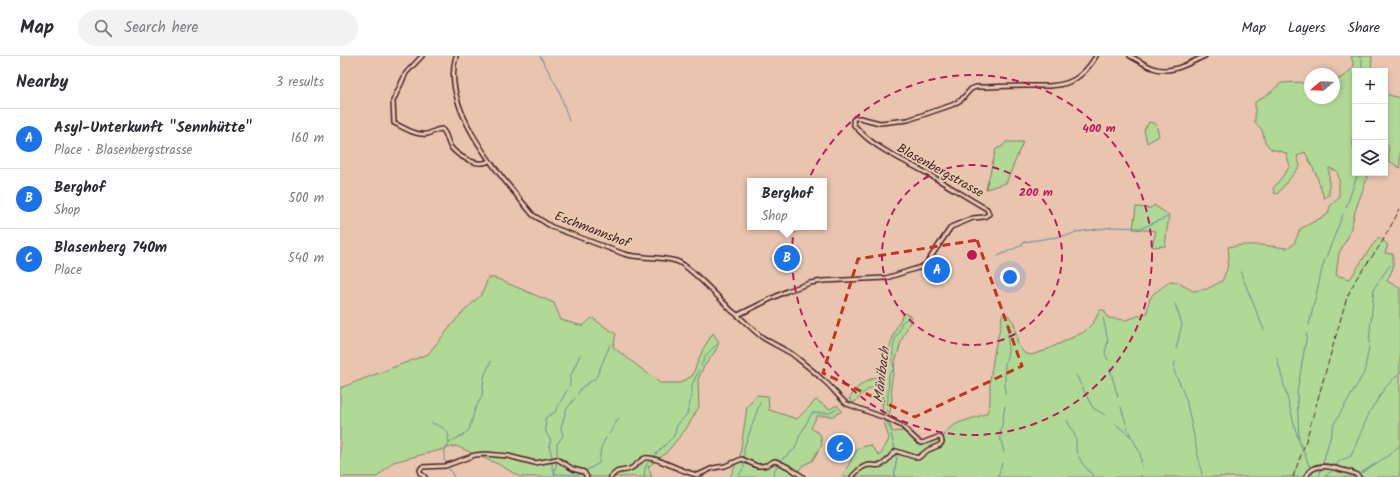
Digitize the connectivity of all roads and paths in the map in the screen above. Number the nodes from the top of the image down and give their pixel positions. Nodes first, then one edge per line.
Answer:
1 (422, 56) edge
2 (456, 56) edge
3 (1096, 56) edge
4 (1130, 56) edge
5 (1205, 56) edge
6 (489, 161) junction
7 (738, 315) junction
8 (425, 477) edge
9 (587, 477) edge
10 (612, 477) edge
11 (803, 477) edge
12 (852, 477) edge
13 (1306, 477) edge
14 (1359, 477) edge

1 - 6 street
2 - 6 street, Eschmannshof
3 - 7 street, Blasenbergstrasse
4 - 5 street
6 - 7 street, Eschmannshof
7 - 12 street
8 - 9 street
10 - 11 street
13 - 14 street

